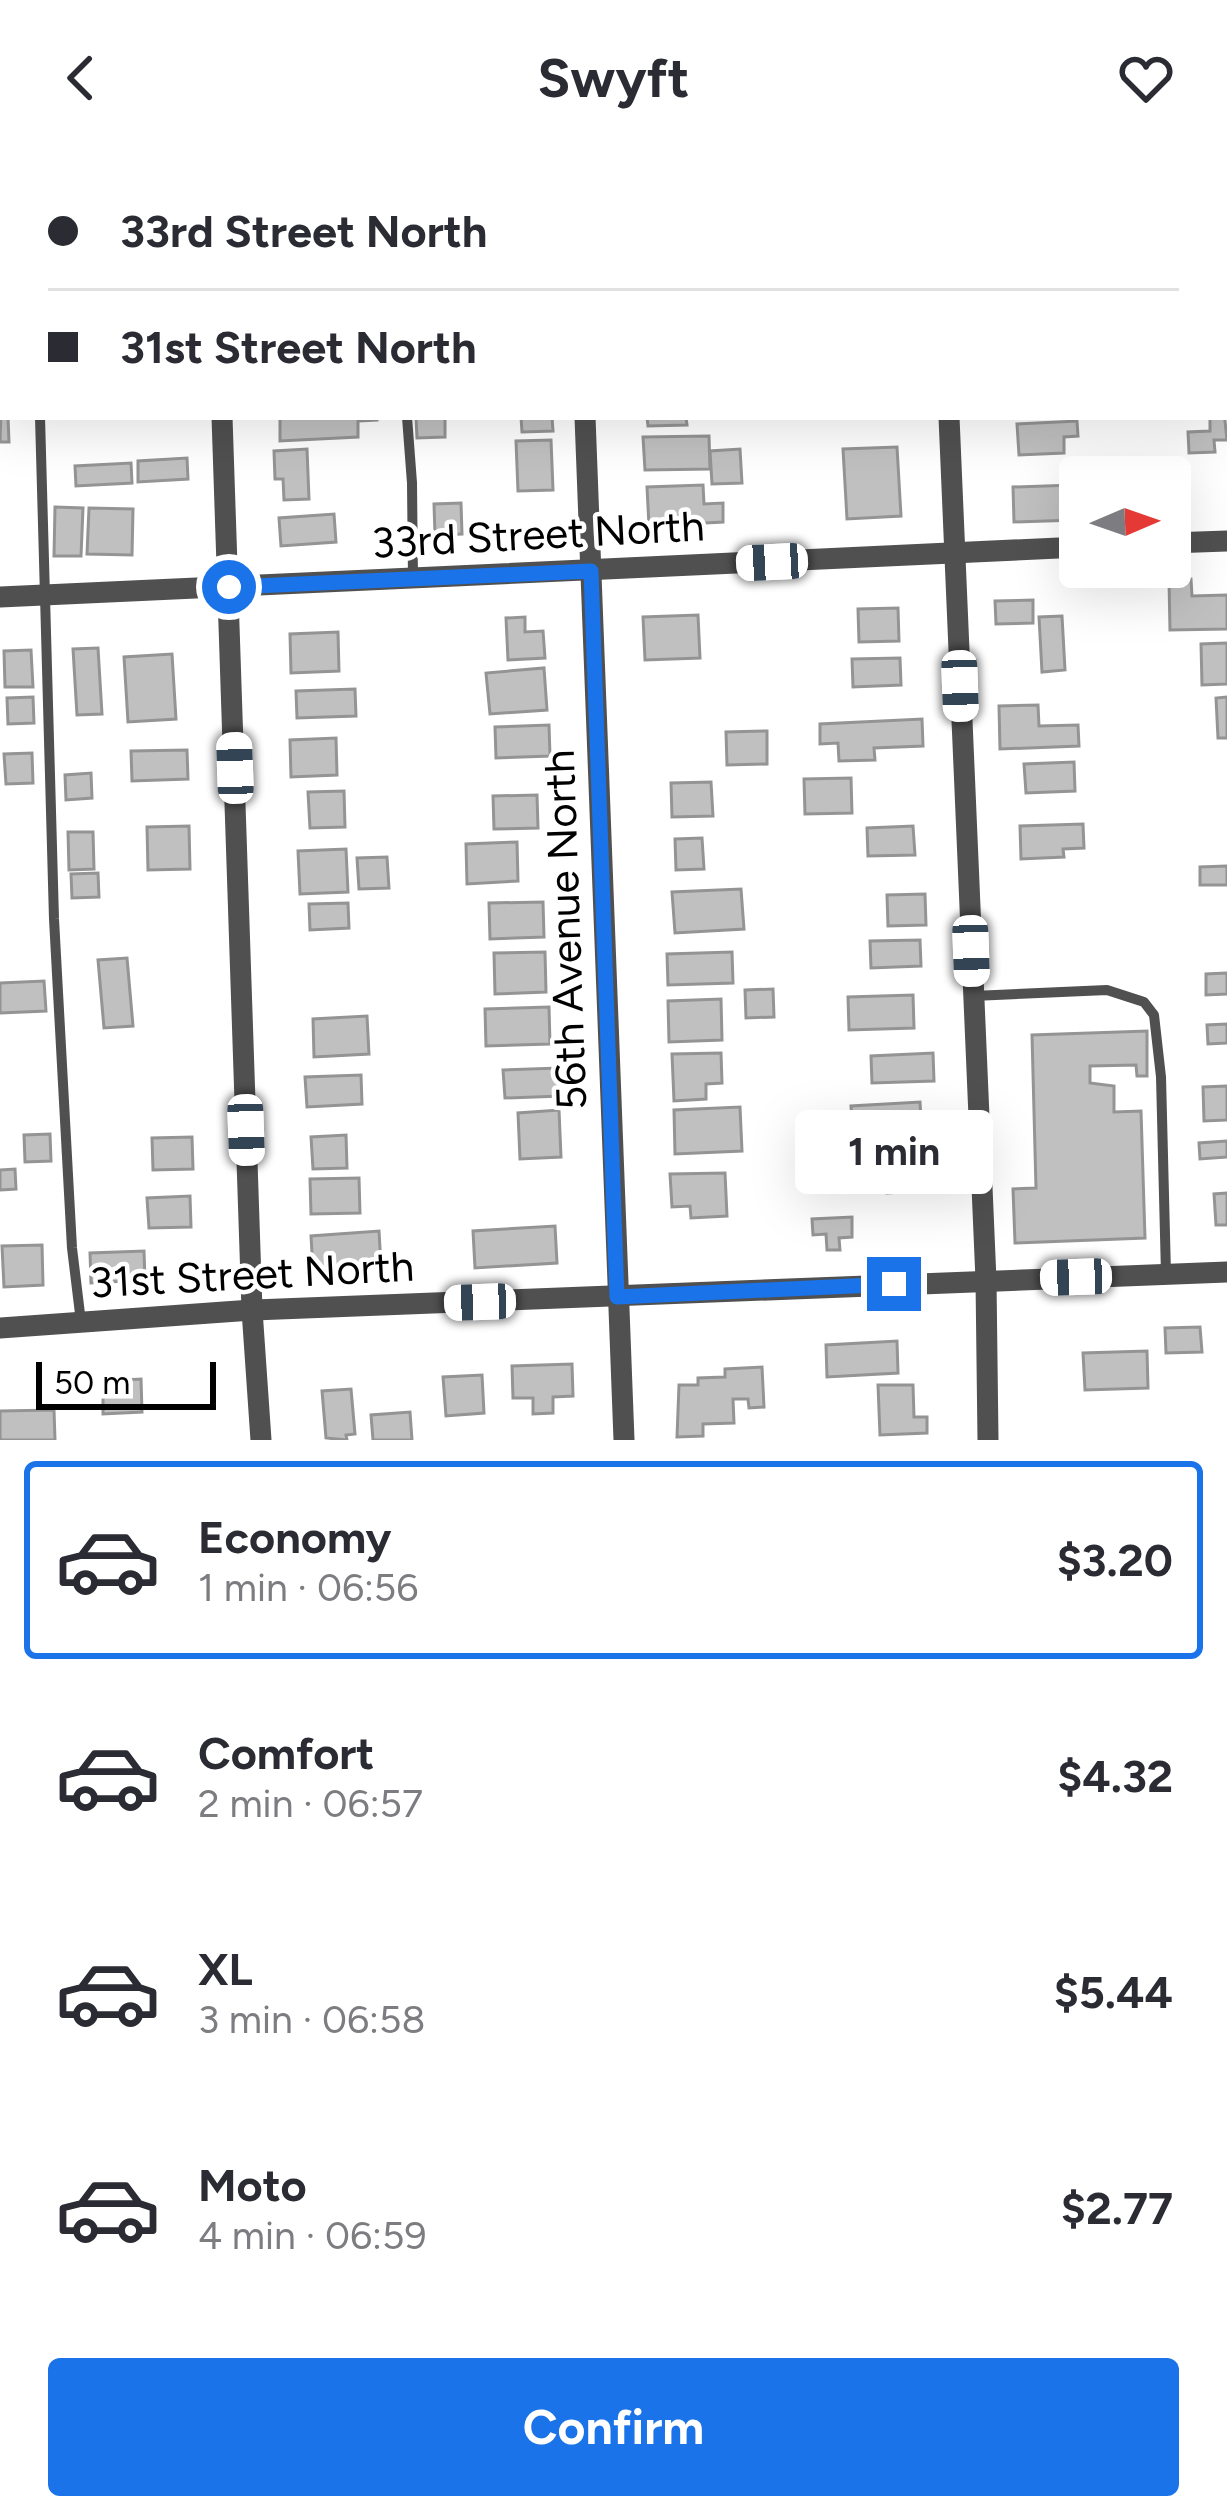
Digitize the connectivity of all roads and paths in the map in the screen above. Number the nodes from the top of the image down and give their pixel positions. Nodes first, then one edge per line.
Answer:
1 (40, 420) edge
2 (223, 420) edge
3 (406, 420) edge
4 (585, 420) edge
5 (949, 420) edge
6 (1227, 541) edge
7 (1191, 542) edge
8 (1059, 548) edge
9 (954, 553) junction
10 (591, 571) junction
11 (413, 579) junction
12 (229, 587) junction
13 (46, 595) junction
14 (0, 597) edge
15 (973, 995) junction
16 (1227, 1272) edge
17 (1166, 1274) junction
18 (986, 1280) junction
19 (617, 1297) junction
20 (252, 1310) junction
21 (81, 1322) junction
22 (0, 1328) edge
23 (261, 1440) edge
24 (624, 1440) edge
25 (988, 1440) edge

1 - 13 lane
2 - 12 street
3 - 11 lane
4 - 10 street, 56th Avenue North
5 - 9 street
6 - 7 street
8 - 9 street, 33rd Street North
9 - 10 street, 33rd Street North
9 - 15 street
10 - 11 street, 33rd Street North
10 - 19 street, 56th Avenue North
11 - 12 street, 33rd Street North
12 - 13 street, 33rd Street North
12 - 20 street
13 - 14 street, 33rd Street North
13 - 21 lane
15 - 17 lane
15 - 18 street
16 - 17 street, 31st Street North
17 - 18 street, 31st Street North
18 - 19 street, 31st Street North
18 - 25 street
19 - 20 street, 31st Street North
19 - 24 street, 56th Avenue North
20 - 21 street, 31st Street North
20 - 23 street
21 - 22 street, 31st Street North

